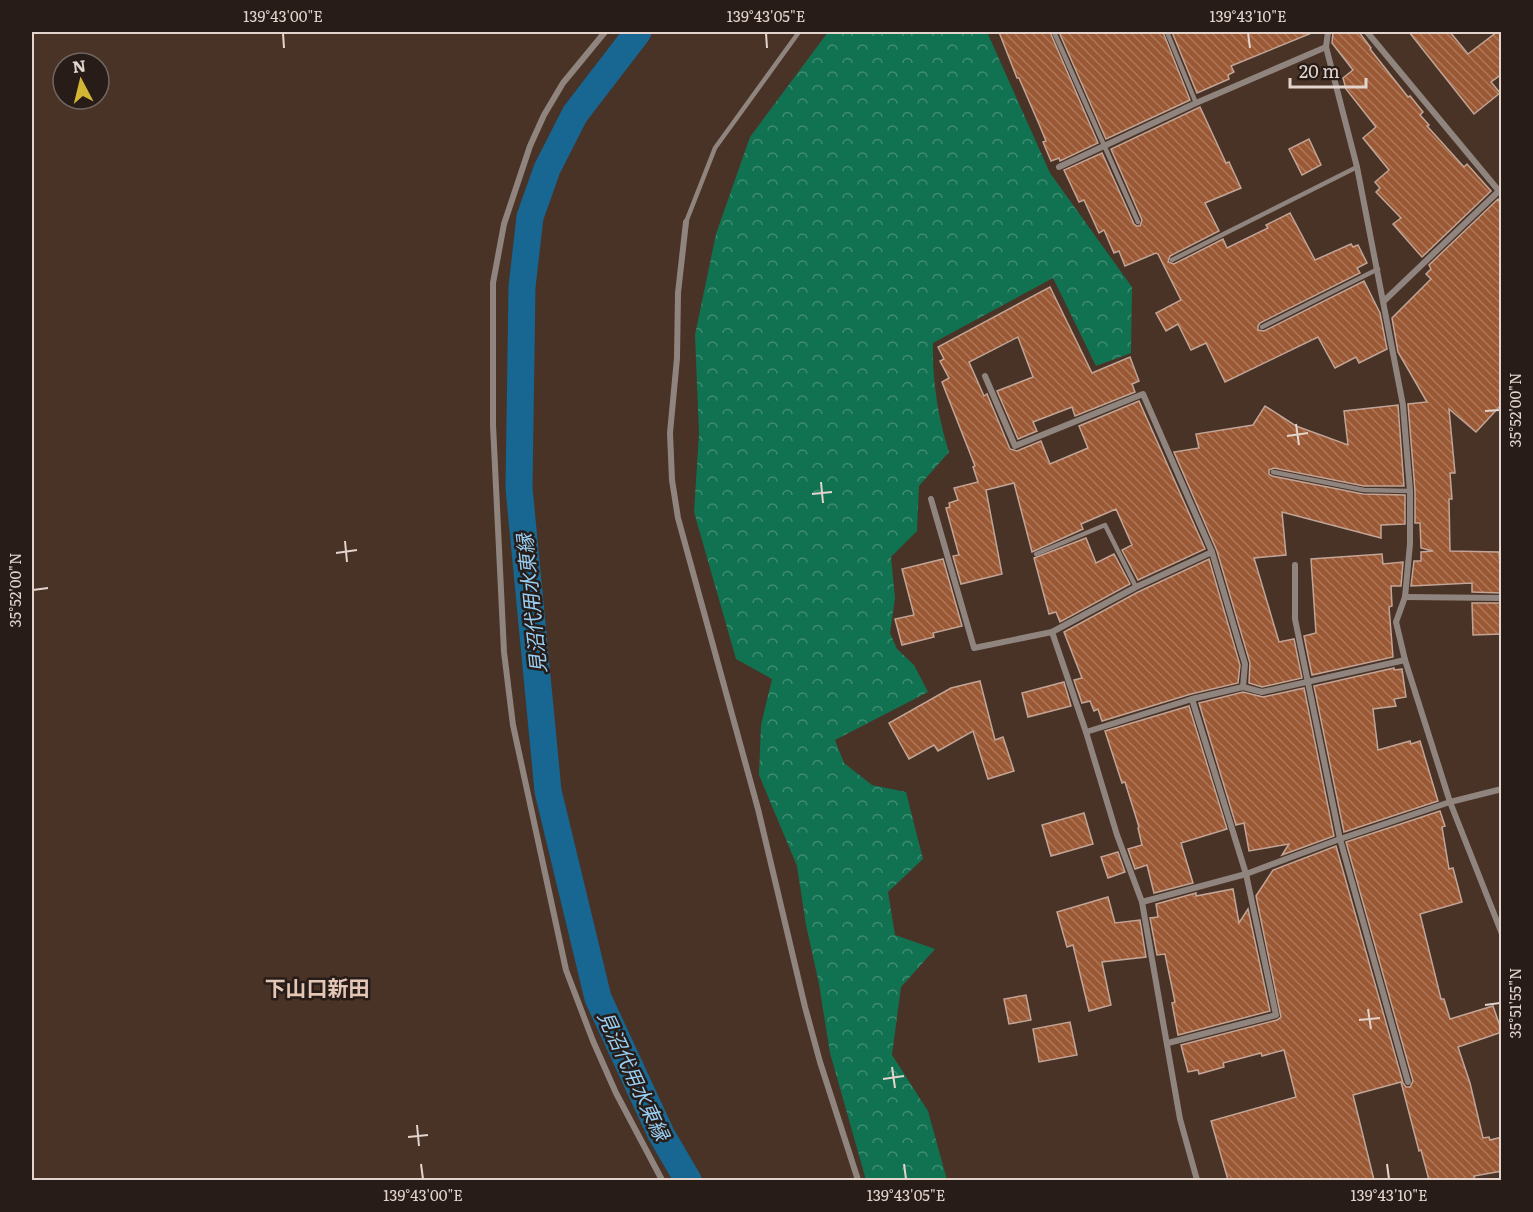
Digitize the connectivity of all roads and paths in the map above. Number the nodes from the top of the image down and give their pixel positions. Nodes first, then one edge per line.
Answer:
1 (605, 32) edge
2 (799, 32) edge
3 (1054, 32) edge
4 (1167, 32) edge
5 (1328, 32) edge
6 (1367, 32) edge
7 (1326, 47) junction
8 (1196, 103) junction
9 (1104, 146) junction
10 (1059, 167) dead end
11 (1357, 167) junction
12 (1500, 190) edge
13 (686, 222) joint
14 (1138, 222) dead end
15 (1172, 260) dead end
16 (1378, 269) junction
17 (1384, 301) junction
18 (1262, 327) dead end
19 (985, 376) dead end
20 (1273, 472) dead end
21 (1410, 491) junction
22 (931, 499) dead end
23 (1212, 552) junction
24 (1036, 554) dead end
25 (1295, 565) dead end
26 (1136, 587) junction
27 (1404, 597) junction
28 (1502, 598) edge
29 (1052, 632) junction
30 (1405, 660) junction
31 (1307, 682) junction
32 (1243, 687) junction
33 (1192, 699) junction
34 (1086, 732) junction
35 (1502, 789) edge
36 (1450, 802) junction
37 (1340, 839) junction
38 (1246, 874) junction
39 (1142, 902) junction
40 (1502, 934) edge
41 (1168, 1043) junction
42 (1408, 1082) dead end
43 (662, 1180) edge
44 (858, 1180) edge
45 (1197, 1180) edge

1 - 43 street
2 - 13 lane
3 - 9 lane
4 - 8 lane
5 - 7 street
6 - 12 street
7 - 8 street
7 - 11 street
8 - 9 street
9 - 10 street
9 - 14 lane
11 - 15 lane
11 - 16 street
12 - 17 street
13 - 44 street
16 - 17 street
16 - 18 lane
17 - 21 street
19 - 23 street
20 - 21 lane
21 - 27 street
22 - 29 street
23 - 26 street
23 - 32 street
24 - 26 lane
25 - 31 street
26 - 29 street
27 - 28 street
27 - 30 street
29 - 34 street
30 - 31 street
30 - 36 street
31 - 32 street
31 - 37 street
32 - 33 street
33 - 34 street
33 - 38 street
34 - 39 street
35 - 36 street
36 - 37 street
36 - 40 street
37 - 38 street
37 - 42 street
38 - 39 street
38 - 41 street
39 - 41 street
41 - 45 street

